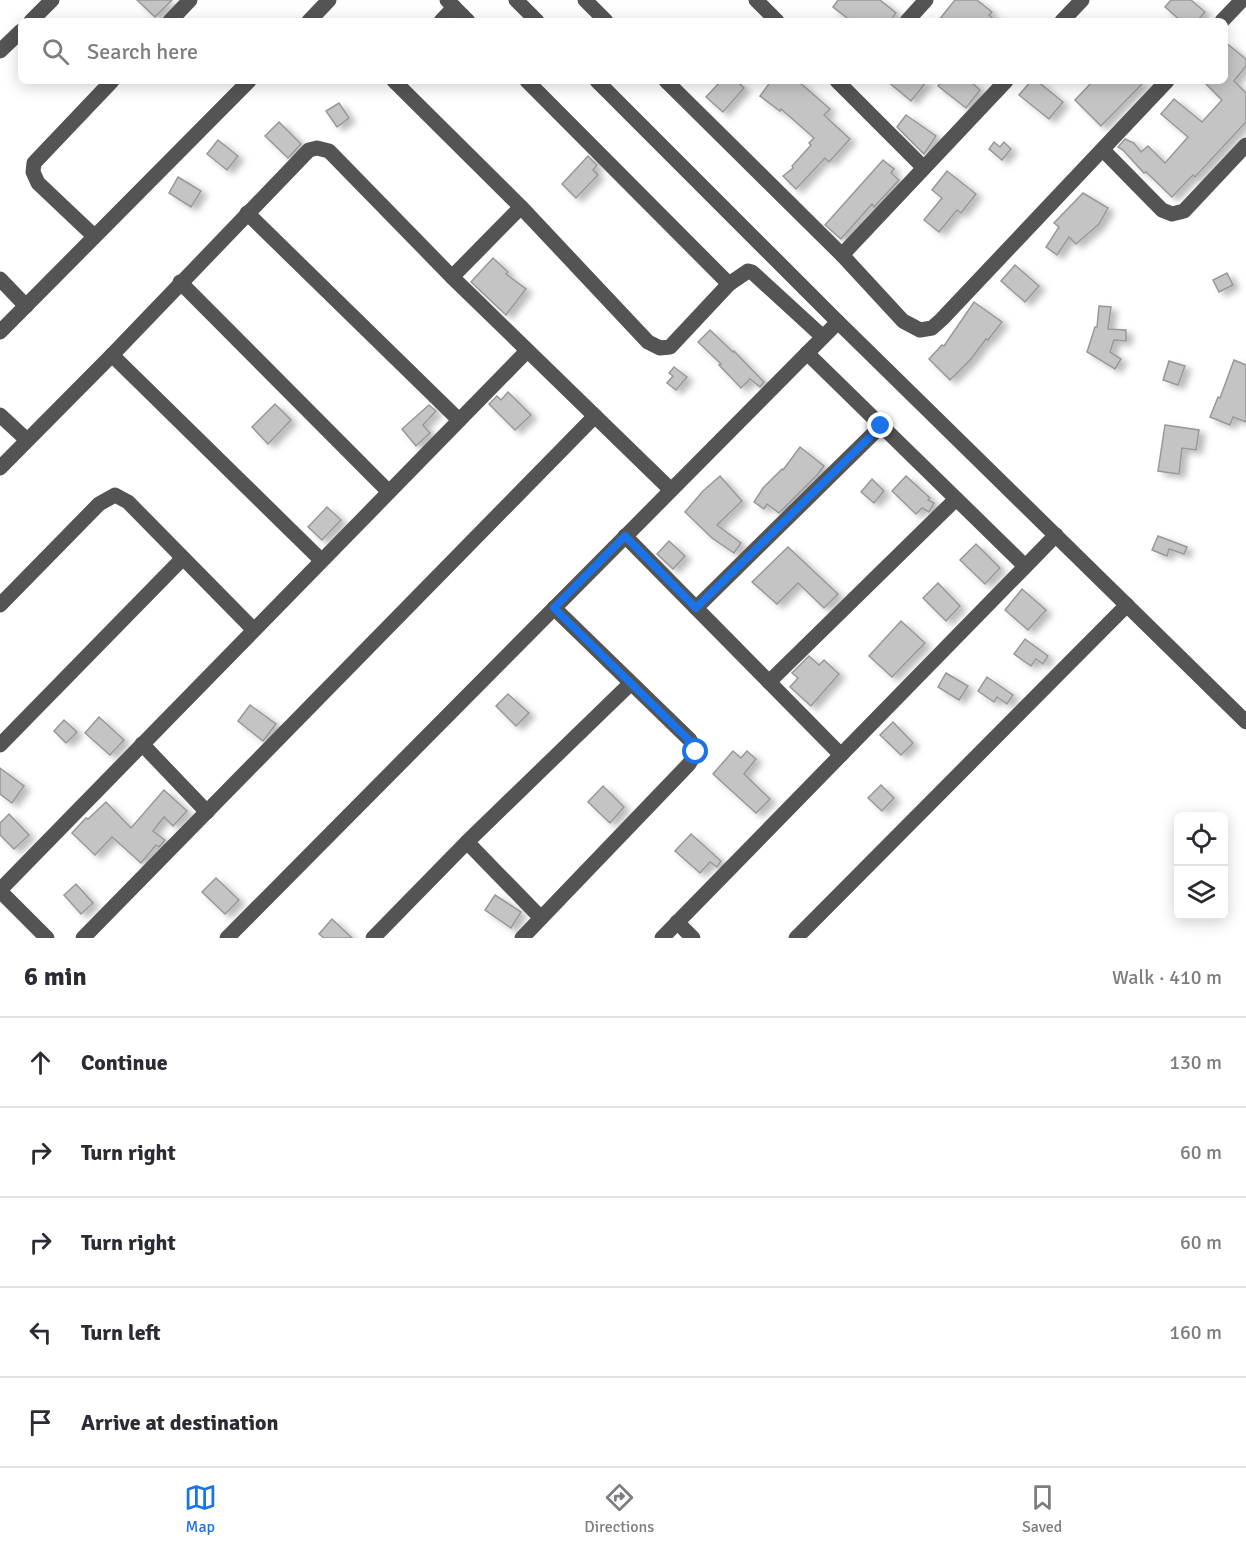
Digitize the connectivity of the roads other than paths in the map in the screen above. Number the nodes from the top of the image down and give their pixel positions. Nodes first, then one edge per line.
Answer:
1 (52, 0) edge
2 (190, 0) edge
3 (329, 0) edge
4 (516, 0) edge
5 (585, 0) edge
6 (756, 0) edge
7 (1082, 0) edge
8 (1242, 0) edge
9 (920, 2) edge
10 (451, 4) edge
11 (34, 18) edge
12 (173, 18) edge
13 (312, 18) edge
14 (443, 18) edge
15 (465, 18) edge
16 (534, 18) edge
17 (603, 18) edge
18 (774, 18) edge
19 (909, 18) edge
20 (1065, 18) edge
21 (1225, 18) edge
22 (18, 34) edge
23 (0, 51) edge
24 (109, 84) edge
25 (246, 84) edge
26 (397, 84) edge
27 (530, 84) edge
28 (600, 84) edge
29 (669, 84) edge
30 (845, 84) edge
31 (1003, 84) edge
32 (1164, 84) edge
33 (1246, 146) edge
34 (1103, 150) junction
35 (924, 168) junction
36 (521, 207) junction
37 (247, 213) junction
38 (94, 237) junction
39 (842, 255) junction
40 (452, 277) junction
41 (0, 279) edge
42 (180, 282) junction
43 (729, 284) junction
44 (26, 306) junction
45 (838, 322) junction
46 (0, 332) edge
47 (823, 337) junction
48 (527, 351) junction
49 (807, 353) junction
50 (112, 355) junction
51 (0, 416) edge
52 (595, 416) junction
53 (459, 420) junction
54 (881, 426) junction
55 (27, 440) junction
56 (0, 468) edge
57 (671, 490) junction
58 (389, 492) junction
59 (956, 499) junction
60 (1056, 535) junction
61 (625, 536) junction
62 (183, 558) junction
63 (321, 560) junction
64 (1025, 566) junction
65 (0, 605) edge
66 (1127, 605) junction
67 (554, 608) junction
68 (696, 608) junction
69 (254, 630) junction
70 (769, 682) junction
71 (630, 684) junction
72 (1246, 722) edge
73 (142, 744) junction
74 (0, 745) edge
75 (841, 755) junction
76 (207, 812) junction
77 (467, 842) junction
78 (0, 890) edge
79 (541, 918) junction
80 (677, 922) junction
81 (47, 938) edge
82 (83, 938) edge
83 (227, 938) edge
84 (373, 938) edge
85 (522, 938) edge
86 (662, 938) edge
87 (693, 938) edge
88 (796, 938) edge

1 - 11 street
2 - 12 street
3 - 13 street
4 - 16 street
5 - 17 street
6 - 18 street
7 - 20 street
8 - 21 street
9 - 19 street
10 - 14 street
10 - 15 street
22 - 23 street
24 - 38 street
25 - 38 street
26 - 36 street
27 - 43 street
28 - 45 street
29 - 39 street
30 - 35 street
31 - 35 street
32 - 34 street
33 - 34 street
34 - 39 street
35 - 39 street
36 - 40 street
36 - 43 street
37 - 40 street
37 - 42 street
37 - 53 street
38 - 44 street
40 - 48 street
41 - 44 street
42 - 50 street
42 - 58 street
43 - 47 street
44 - 46 street
45 - 47 street
45 - 60 street
47 - 49 street
48 - 52 street
48 - 53 street
49 - 54 street
49 - 57 street
50 - 55 street
50 - 63 street
51 - 55 street
52 - 57 street
52 - 76 street
53 - 58 street
54 - 59 street
54 - 68 street
55 - 56 street
57 - 61 street
58 - 63 street
59 - 64 street
59 - 70 street
60 - 64 street
60 - 66 street
61 - 67 street
61 - 68 street
62 - 65 street
62 - 69 street
62 - 74 street
63 - 69 street
64 - 75 street
66 - 72 street
66 - 88 street
67 - 71 street
67 - 83 street
68 - 70 street
69 - 73 street
70 - 75 street
71 - 77 street
71 - 79 street
73 - 76 street
73 - 78 street
75 - 80 street
76 - 82 street
77 - 79 street
77 - 84 street
78 - 81 street
79 - 85 street
80 - 86 street
80 - 87 street

